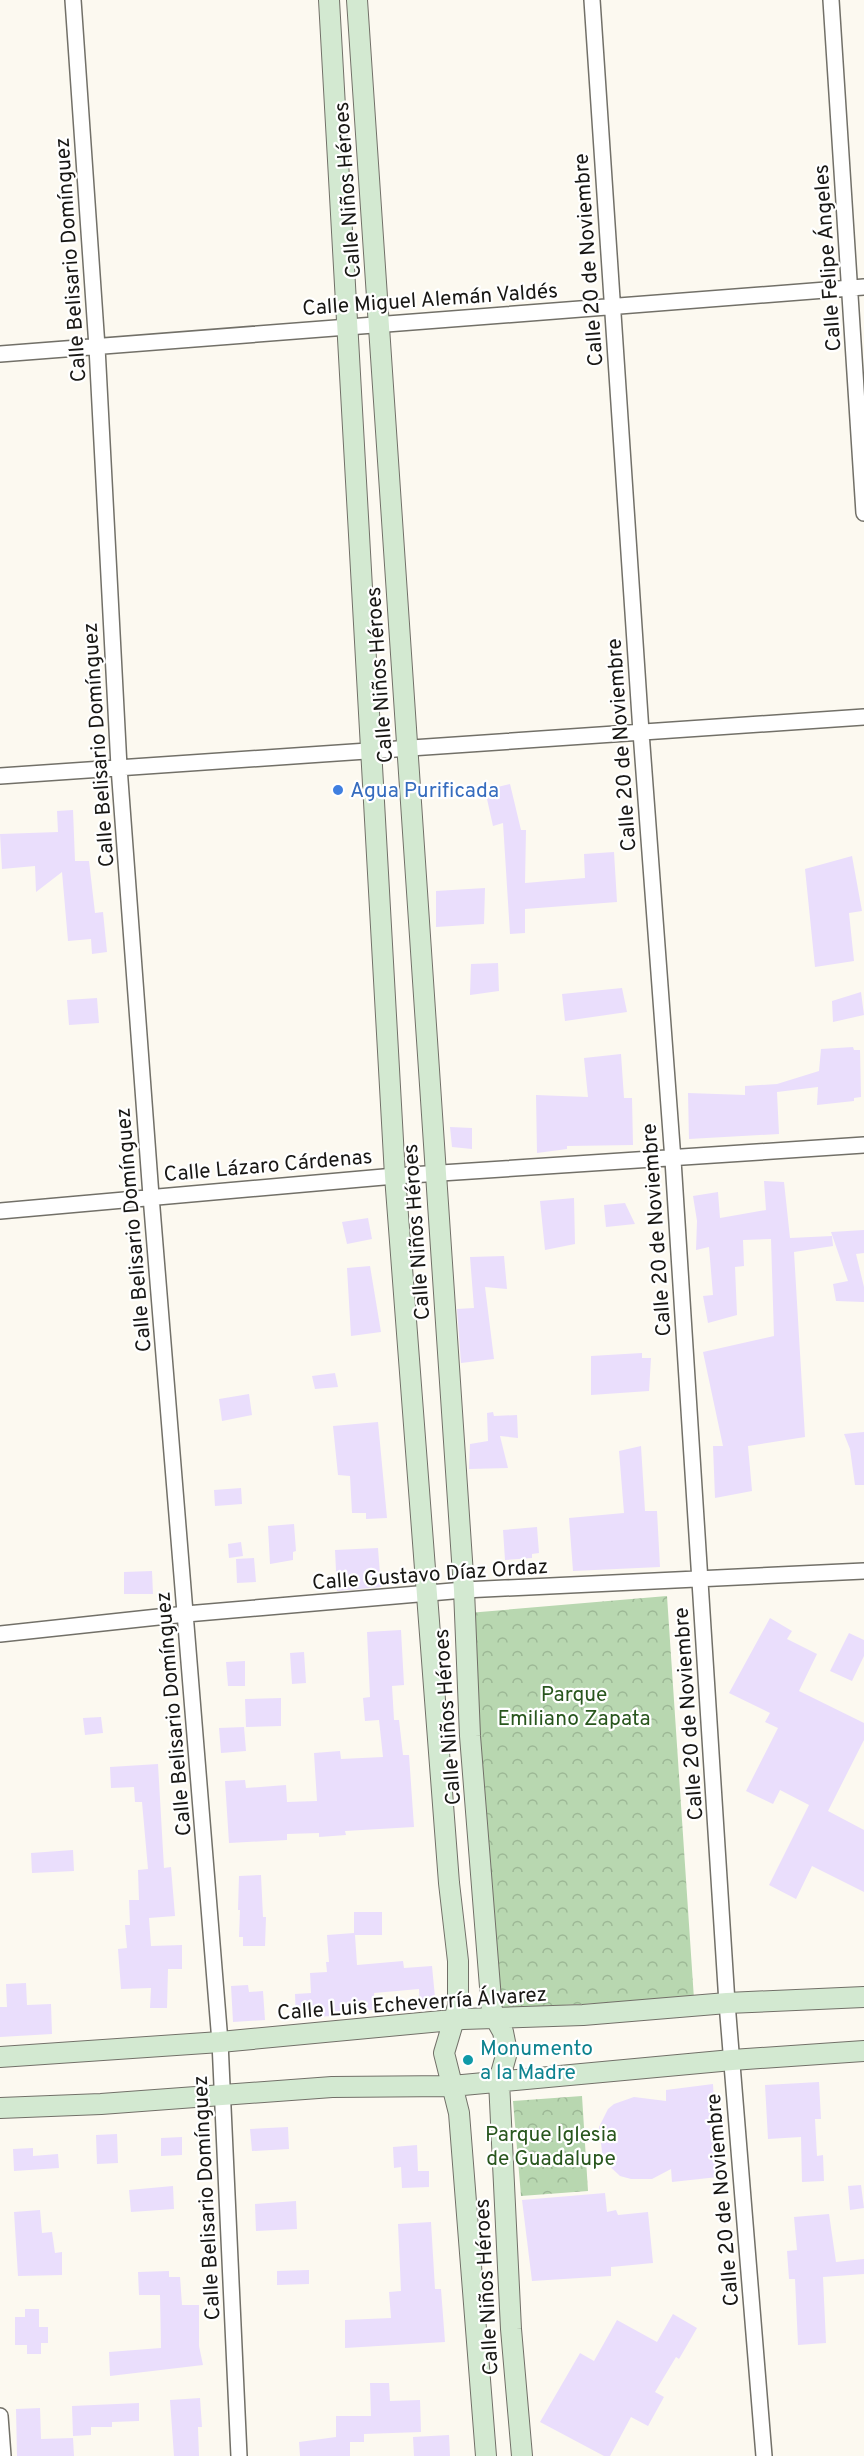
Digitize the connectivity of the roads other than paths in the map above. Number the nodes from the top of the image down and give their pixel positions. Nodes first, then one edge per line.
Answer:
1 (74, 0) edge
2 (329, 0) edge
3 (357, 0) edge
4 (592, 0) edge
5 (831, 0) edge
6 (857, 287) edge
7 (612, 306) junction
8 (381, 323) junction
9 (349, 325) junction
10 (97, 347) junction
11 (0, 354) edge
12 (864, 513) edge
13 (864, 717) edge
14 (641, 732) junction
15 (408, 748) junction
16 (371, 750) junction
17 (119, 767) junction
18 (0, 776) edge
19 (864, 1145) edge
20 (673, 1160) junction
21 (436, 1174) junction
22 (395, 1176) junction
23 (151, 1196) junction
24 (0, 1211) edge
25 (864, 1571) edge
26 (700, 1579) junction
27 (464, 1590) junction
28 (428, 1593) junction
29 (186, 1614) junction
30 (0, 1634) edge
31 (864, 1997) edge
32 (727, 2003) junction
33 (494, 2018) junction
34 (456, 2019) junction
35 (220, 2042) junction
36 (864, 2051) edge
37 (0, 2057) edge
38 (732, 2060) junction
39 (499, 2081) junction
40 (452, 2086) junction
41 (222, 2093) junction
42 (0, 2108) edge
43 (0, 2416) edge
44 (3, 2456) edge
45 (239, 2456) edge
46 (486, 2456) edge
47 (522, 2456) edge
48 (764, 2456) edge

1 - 10 street, Calle Belisario Domínguez
2 - 9 street, Calle Niños Héroes
3 - 8 street, Calle Niños Héroes
4 - 7 street, Calle 20 de Noviembre
5 - 6 street, Calle Felipe Ángeles
6 - 7 street, Calle Miguel Alemán Valdés
6 - 12 street, Calle Felipe Ángeles
7 - 8 street, Calle Miguel Alemán Valdés
7 - 14 street, Calle 20 de Noviembre
8 - 9 street, Calle Miguel Alemán Valdés
8 - 15 street, Calle Niños Héroes
9 - 10 street, Calle Miguel Alemán Valdés
9 - 16 street, Calle Niños Héroes
10 - 11 street, Calle Miguel Alemán Valdés
10 - 17 street, Calle Belisario Domínguez
13 - 14 street
14 - 15 street
14 - 20 street, Calle 20 de Noviembre
15 - 16 street
15 - 21 street, Calle Niños Héroes
16 - 17 street
16 - 22 street, Calle Niños Héroes
17 - 18 street
17 - 23 street, Calle Belisario Domínguez
19 - 20 street, Calle Lázaro Cárdenas
20 - 21 street, Calle Lázaro Cárdenas
20 - 26 street, Calle 20 de Noviembre
21 - 22 street, Calle Lázaro Cárdenas
21 - 27 street, Calle Niños Héroes
22 - 23 street, Calle Lázaro Cárdenas
22 - 28 street, Calle Niños Héroes
23 - 24 street, Calle Lázaro Cárdenas
23 - 29 street, Calle Belisario Domínguez
25 - 26 street, Calle Gustavo Díaz Ordaz
26 - 27 street, Calle Gustavo Díaz Ordaz
26 - 32 street, Calle 20 de Noviembre
27 - 28 street, Calle Gustavo Díaz Ordaz
27 - 33 street, Calle Niños Héroes
28 - 29 street, Calle Gustavo Díaz Ordaz
28 - 34 street, Calle Niños Héroes
29 - 30 street, Calle Gustavo Díaz Ordaz
29 - 35 street, Calle Belisario Domínguez
31 - 32 street, Calle Luis Echeverría Álvarez
32 - 33 street, Calle Luis Echeverría Álvarez
32 - 38 street, Calle 20 de Noviembre
33 - 34 street, Calle Luis Echeverría Álvarez
33 - 39 street, Calle Niños Héroes
34 - 35 street, Calle Luis Echeverría Álvarez
34 - 40 street, Calle Niños Héroes
35 - 37 street, Calle Luis Echeverría Álvarez
35 - 41 street, Calle Belisario Domínguez
36 - 38 street
38 - 39 street
38 - 48 street, Calle 20 de Noviembre
39 - 40 street
39 - 47 street, Calle Niños Héroes
40 - 41 street
40 - 46 street, Calle Niños Héroes
41 - 42 street
41 - 45 street, Calle Belisario Domínguez
43 - 44 street

